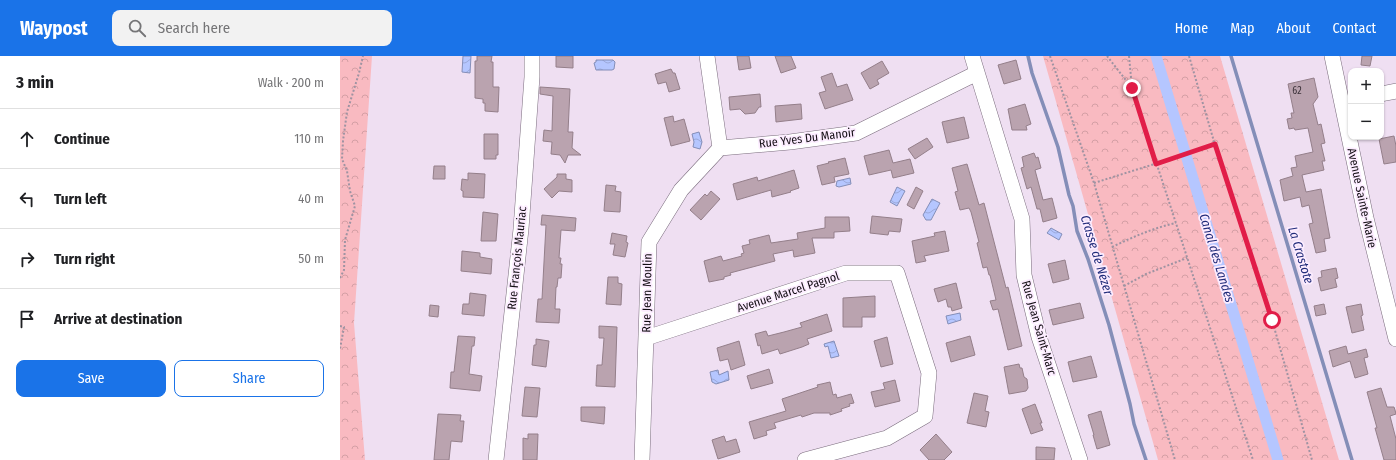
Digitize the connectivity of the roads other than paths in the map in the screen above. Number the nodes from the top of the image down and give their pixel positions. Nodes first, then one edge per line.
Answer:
1 (532, 56) edge
2 (707, 56) edge
3 (972, 56) edge
4 (1332, 56) edge
5 (977, 73) junction
6 (1396, 91) edge
7 (1384, 93) edge
8 (1346, 102) edge
9 (720, 148) junction
10 (646, 338) junction
11 (1396, 339) edge
12 (496, 460) edge
13 (642, 460) edge
14 (805, 460) edge
15 (1080, 460) edge

1 - 12 street, Rue François Mauriac
2 - 9 street
3 - 5 street, Rue Jean Saint-Marc
4 - 8 street, Avenue Sainte-Marie
5 - 9 street, Rue Yves Du Manoir
5 - 15 street, Rue Jean Saint-Marc
6 - 7 street
8 - 11 street, Avenue Sainte-Marie
9 - 10 street, Rue Jean Moulin
10 - 13 street, Rue Jean Moulin
10 - 14 street, Avenue Marcel Pagnol

